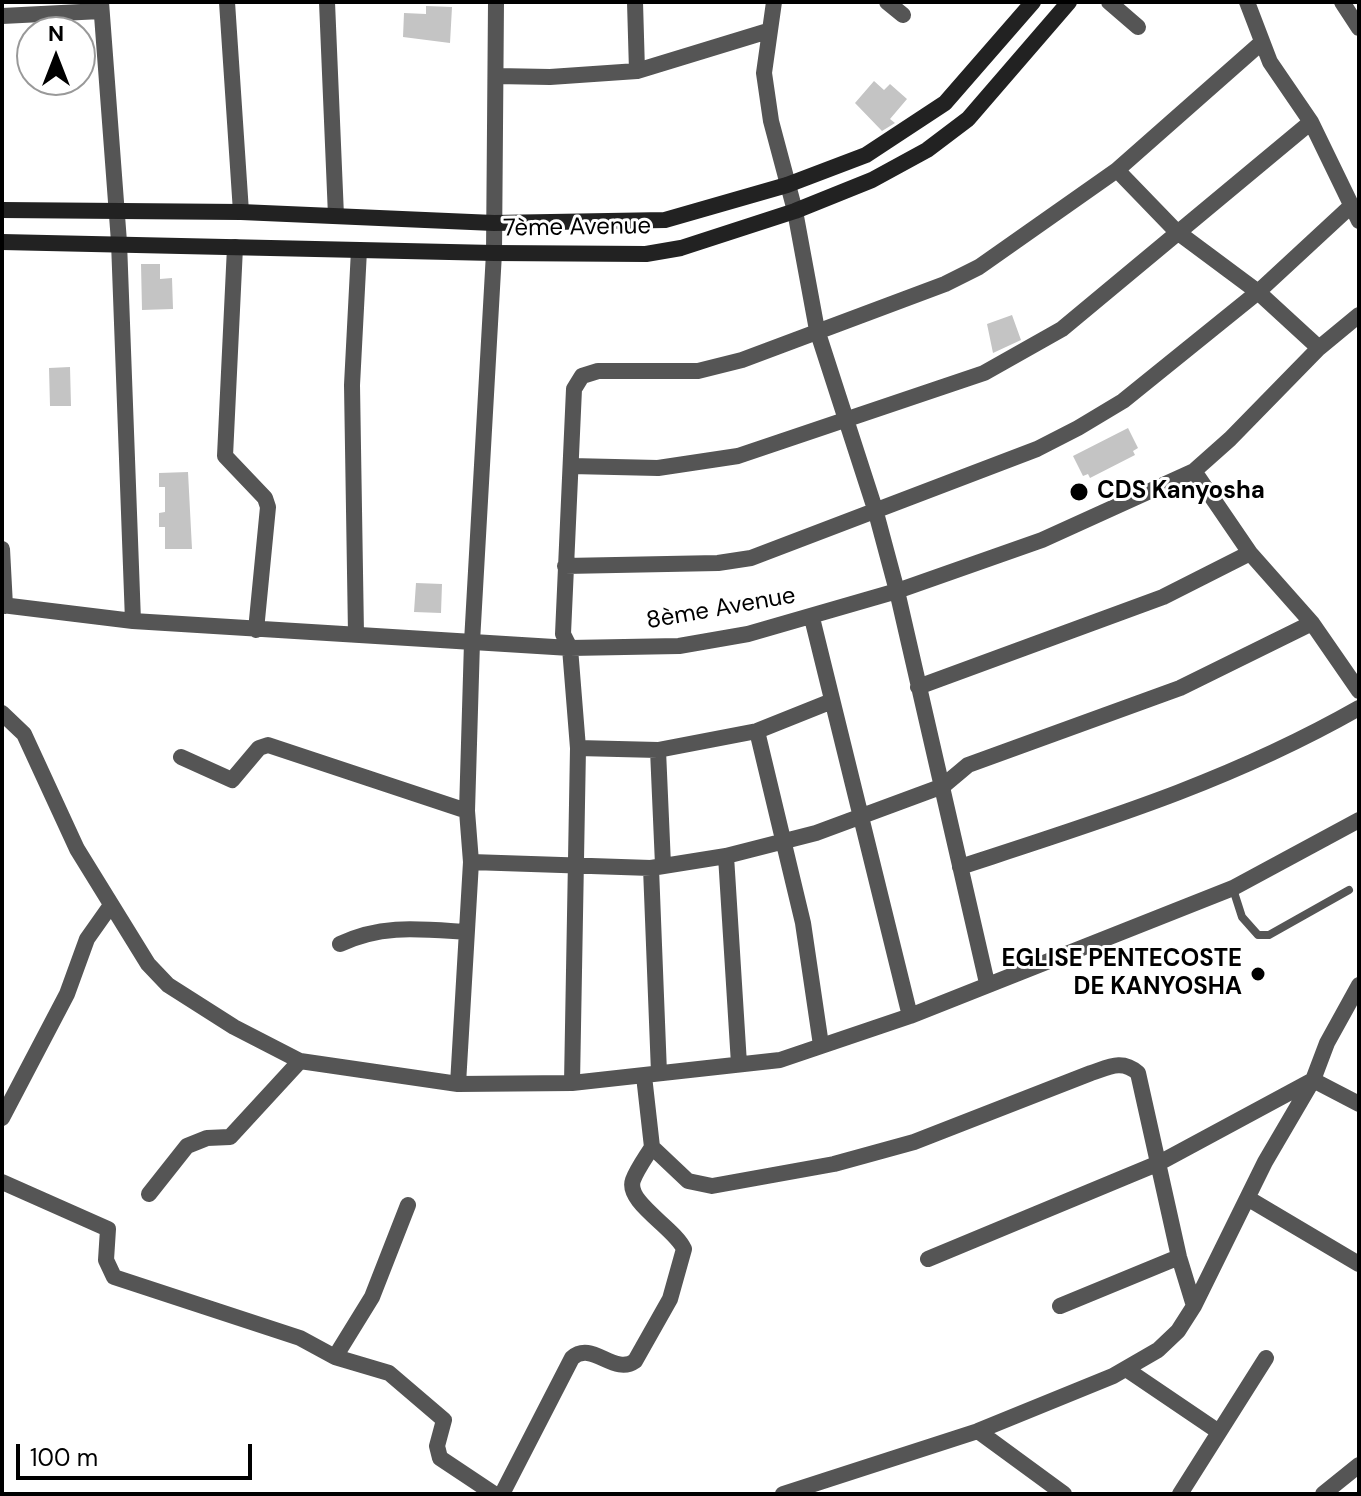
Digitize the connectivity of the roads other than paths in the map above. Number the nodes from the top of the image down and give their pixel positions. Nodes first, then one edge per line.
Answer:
1 (227, 2) edge
2 (327, 2) edge
3 (496, 2) edge
4 (635, 2) edge
5 (774, 2) edge
6 (887, 2) edge
7 (1033, 2) edge
8 (1069, 2) edge
9 (1109, 2) edge
10 (1247, 2) edge
11 (1342, 2) edge
12 (101, 7) edge
13 (903, 15) dead end
14 (2, 16) edge
15 (1138, 27) dead end
16 (1359, 28) edge
17 (768, 31) junction
18 (1261, 43) junction
19 (637, 71) junction
20 (496, 76) junction
21 (1311, 122) junction
22 (1117, 170) junction
23 (787, 185) junction
24 (2, 210) edge
25 (115, 210) junction
26 (795, 211) junction
27 (241, 212) junction
28 (1355, 213) edge
29 (336, 216) junction
30 (494, 223) junction
31 (1176, 231) junction
32 (2, 242) edge
33 (119, 242) junction
34 (235, 247) junction
35 (359, 250) junction
36 (494, 253) junction
37 (1258, 292) junction
38 (1359, 315) edge
39 (817, 330) junction
40 (1319, 348) junction
41 (847, 419) junction
42 (571, 466) junction
43 (1194, 471) junction
44 (875, 509) junction
45 (2, 549) edge
46 (1250, 553) junction
47 (565, 566) junction
48 (897, 591) junction
49 (3, 606) edge
50 (812, 618) junction
51 (133, 621) junction
52 (1312, 623) junction
53 (256, 630) junction
54 (356, 634) junction
55 (472, 642) junction
56 (570, 648) junction
57 (918, 687) junction
58 (1359, 691) edge
59 (832, 701) junction
60 (1359, 708) edge
61 (2, 713) edge
62 (757, 731) junction
63 (578, 748) junction
64 (658, 750) junction
65 (181, 757) dead end
66 (943, 786) junction
67 (467, 811) junction
68 (863, 814) junction
69 (1359, 820) edge
70 (782, 843) junction
71 (726, 856) junction
72 (471, 862) junction
73 (574, 867) junction
74 (657, 867) junction
75 (960, 867) junction
76 (1233, 888) junction
77 (1349, 890) dead end
78 (111, 905) junction
79 (466, 932) junction
80 (340, 944) dead end
81 (987, 983) junction
82 (1359, 985) edge
83 (910, 1016) junction
84 (821, 1045) junction
85 (300, 1061) junction
86 (739, 1064) junction
87 (652, 1075) junction
88 (1313, 1080) junction
89 (572, 1083) junction
90 (458, 1084) junction
91 (1359, 1104) edge
92 (2, 1118) edge
93 (652, 1147) junction
94 (1159, 1163) junction
95 (2, 1182) edge
96 (149, 1194) dead end
97 (1249, 1199) junction
98 (408, 1205) dead end
99 (1179, 1257) junction
100 (928, 1259) dead end
101 (1359, 1264) edge
102 (1060, 1306) dead end
103 (1194, 1306) junction
104 (335, 1357) junction
105 (1266, 1358) dead end
106 (1126, 1369) junction
107 (978, 1431) junction
108 (1219, 1432) junction
109 (1359, 1465) edge
110 (824, 1488) edge
111 (494, 1494) edge
112 (502, 1494) edge
113 (783, 1494) edge
114 (1064, 1494) edge
115 (1180, 1494) edge
116 (1323, 1494) edge

1 - 27 street
2 - 29 street
3 - 20 street
4 - 19 street
5 - 17 street
6 - 13 street
7 - 23 street, 7ème Avenue
8 - 26 street, 7ème Avenue
9 - 15 street
10 - 18 street
11 - 16 street
12 - 14 street
12 - 25 street
17 - 19 street
17 - 23 street
18 - 21 street
18 - 22 street
19 - 20 street
20 - 30 street
21 - 28 street
21 - 31 street
22 - 31 street
22 - 39 street
23 - 26 street
23 - 30 street, 7ème Avenue
24 - 25 street, 7ème Avenue
25 - 27 street, 7ème Avenue
25 - 33 street
26 - 36 street, 7ème Avenue
26 - 39 street
27 - 29 street, 7ème Avenue
28 - 37 street
29 - 30 street, 7ème Avenue
30 - 36 street
31 - 37 street
31 - 41 street
32 - 33 street, 7ème Avenue
33 - 34 street, 7ème Avenue
33 - 51 street
34 - 35 street, 7ème Avenue
34 - 53 street
35 - 36 street, 7ème Avenue
35 - 54 street
36 - 55 street
37 - 40 street
37 - 44 street
38 - 40 street, 8ème Avenue
39 - 41 street
39 - 42 street
40 - 43 street, 8ème Avenue
41 - 42 street
41 - 44 street
42 - 47 street
43 - 46 street
43 - 48 street, 8ème Avenue
44 - 47 street
44 - 48 street
45 - 49 street
46 - 52 street
46 - 57 street
47 - 56 street
48 - 50 street, 8ème Avenue
48 - 57 street
49 - 51 street, 8ème Avenue
50 - 56 street, 8ème Avenue
50 - 59 street
51 - 53 street, 8ème Avenue
52 - 58 street
52 - 66 street
53 - 54 street, 8ème Avenue
54 - 55 street, 8ème Avenue
55 - 56 street, 8ème Avenue
55 - 67 street
56 - 63 street
57 - 66 street
59 - 62 street
59 - 68 street
60 - 75 street
61 - 78 street
62 - 64 street
62 - 70 street
63 - 64 street
63 - 73 street
64 - 74 street
65 - 67 street
66 - 68 street
66 - 75 street
67 - 72 street
68 - 70 street
68 - 83 street
69 - 76 street
70 - 71 street
70 - 84 street
71 - 74 street
71 - 86 street
72 - 73 street
72 - 79 street
73 - 74 street
73 - 89 street
74 - 87 street
75 - 81 street
76 - 77 lane
76 - 81 street
78 - 85 street
78 - 92 street
79 - 80 street
79 - 90 street
81 - 83 street
82 - 88 street
83 - 84 street
84 - 86 street
85 - 90 street
85 - 96 street
86 - 87 street
87 - 89 street
87 - 93 street
88 - 91 street
88 - 94 street
88 - 97 street
89 - 90 street
93 - 94 street
93 - 112 street
94 - 99 street
94 - 100 street
95 - 104 street
97 - 101 street
97 - 103 street
98 - 104 street
99 - 102 street
99 - 103 street
103 - 106 street
104 - 111 street
105 - 108 street
106 - 107 street
106 - 108 street
107 - 110 street
107 - 114 street
108 - 115 street
109 - 116 street
110 - 113 street

